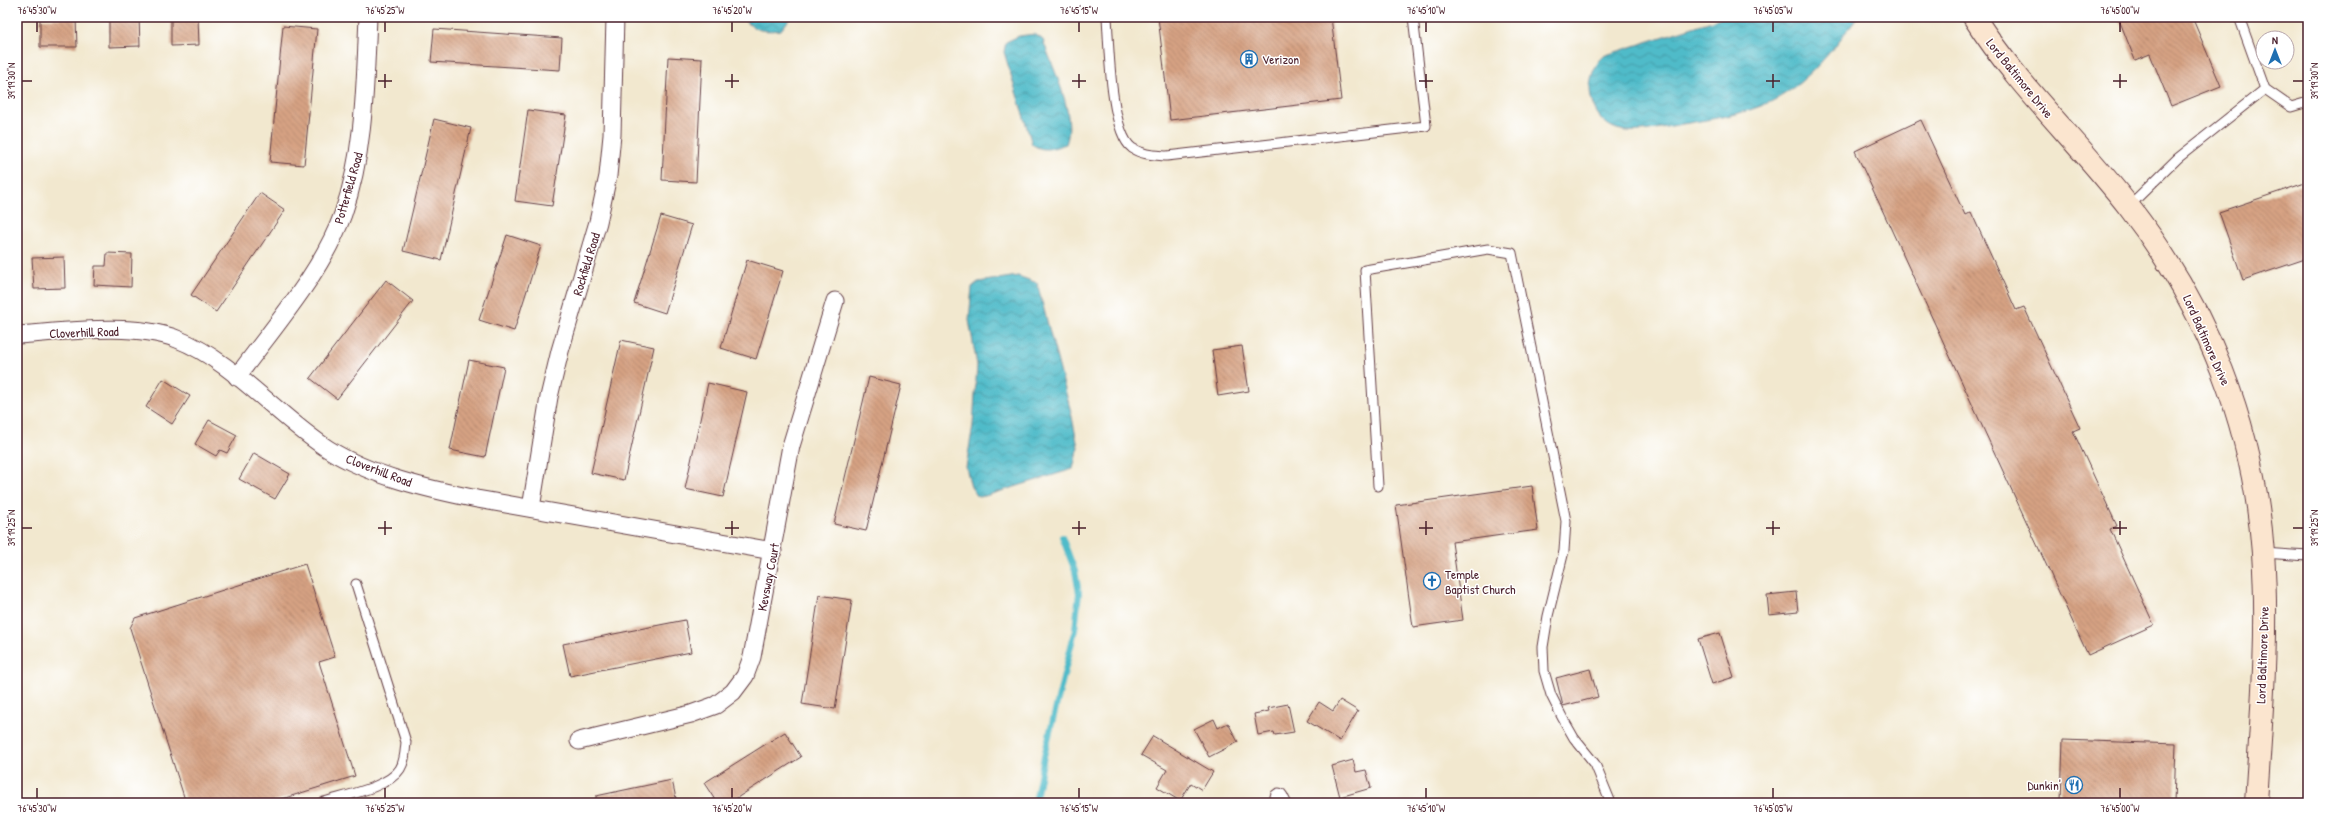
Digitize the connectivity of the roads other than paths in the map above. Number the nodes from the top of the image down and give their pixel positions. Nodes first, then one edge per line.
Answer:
1 (368, 17) edge
2 (615, 17) edge
3 (1107, 17) edge
4 (1413, 17) edge
5 (1974, 17) edge
6 (2239, 17) edge
7 (2265, 90) junction
8 (2308, 102) edge
9 (2129, 206) junction
10 (835, 301) dead end
11 (17, 335) edge
12 (237, 376) junction
13 (1378, 486) dead end
14 (531, 508) junction
15 (773, 551) junction
16 (2263, 553) junction
17 (2308, 556) edge
18 (356, 584) dead end
19 (579, 741) dead end
20 (321, 803) edge
21 (1611, 803) edge
22 (2256, 803) edge

1 - 12 street, Potterfield Road
2 - 14 street, Rockfield Road
3 - 4 lane
5 - 9 main road, Lord Baltimore Drive
6 - 7 lane
7 - 8 lane
7 - 9 lane
9 - 16 main road, Lord Baltimore Drive
10 - 15 street, Kevsway Court
11 - 12 street, Cloverhill Road
12 - 14 street, Cloverhill Road
13 - 21 lane
14 - 15 street, Cloverhill Road
15 - 19 street, Kevsway Court
16 - 17 lane
16 - 22 main road, Lord Baltimore Drive
18 - 20 lane

